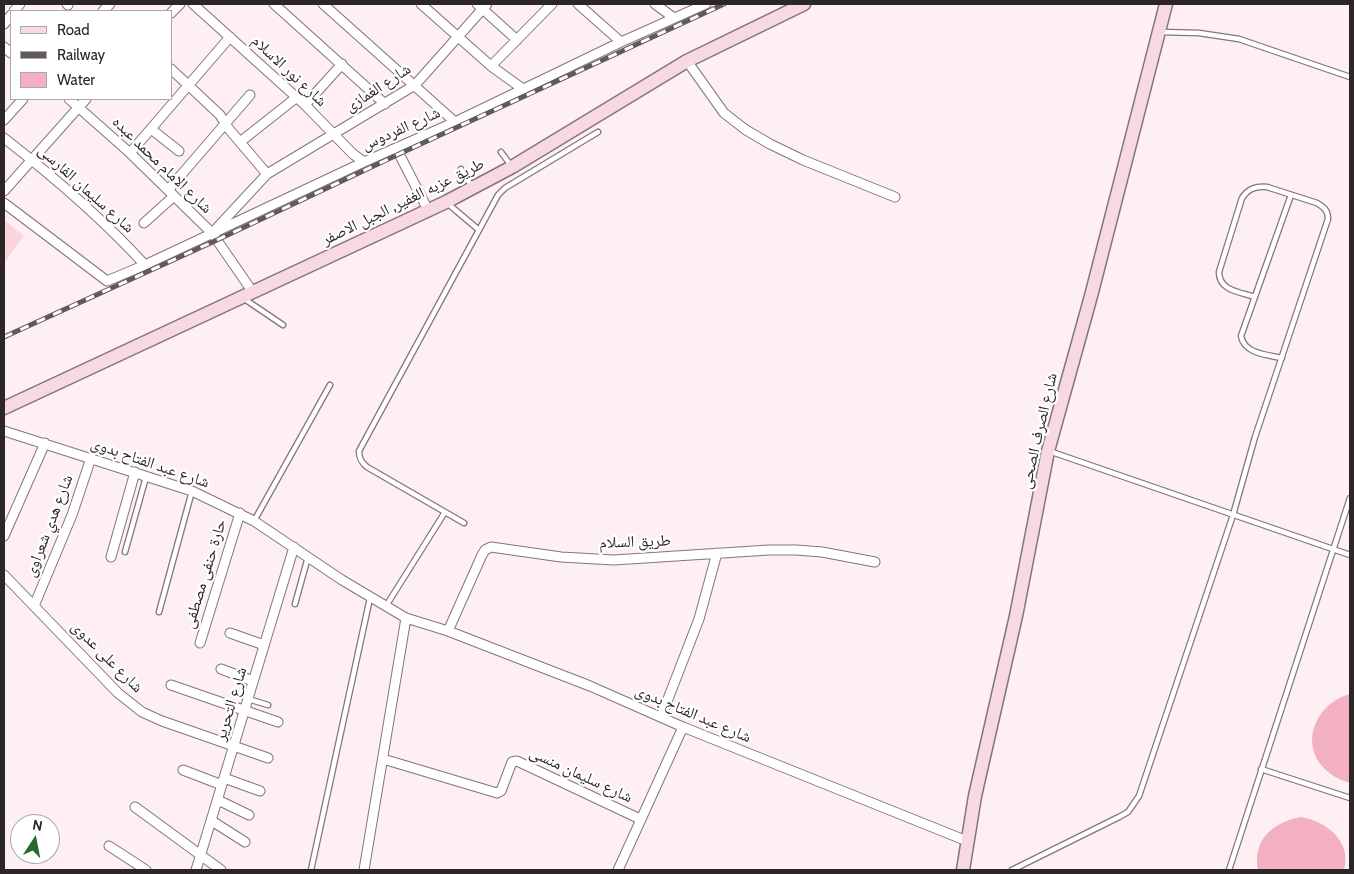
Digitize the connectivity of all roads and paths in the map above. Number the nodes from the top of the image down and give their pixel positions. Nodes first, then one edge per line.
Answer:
1 (193, 4) edge
2 (274, 4) edge
3 (323, 4) edge
4 (421, 4) edge
5 (552, 4) edge
6 (578, 4) edge
7 (655, 4) edge
8 (706, 4) edge
9 (804, 4) edge
10 (1166, 4) edge
11 (482, 5) edge
12 (781, 9) edge
13 (674, 18) junction
14 (1159, 32) junction
15 (230, 37) junction
16 (459, 37) junction
17 (516, 40) junction
18 (620, 42) junction
19 (687, 61) junction
20 (342, 64) junction
21 (491, 66) junction
22 (172, 69) edge
23 (1350, 77) edge
24 (188, 84) junction
25 (415, 85) junction
26 (523, 89) junction
27 (250, 94) dead end
28 (297, 97) junction
29 (22, 100) edge
30 (70, 100) edge
31 (85, 100) edge
32 (385, 104) junction
33 (305, 105) junction
34 (78, 106) junction
35 (4, 120) edge
36 (455, 122) junction
37 (225, 124) junction
38 (151, 129) junction
39 (598, 132) dead end
40 (334, 134) junction
41 (4, 138) edge
42 (240, 142) junction
43 (396, 148) junction
44 (179, 151) dead end
45 (501, 152) dead end
46 (130, 153) junction
47 (31, 159) junction
48 (364, 162) junction
49 (512, 167) junction
50 (462, 169) dead end
51 (267, 174) junction
52 (473, 188) junction
53 (4, 191) edge
54 (171, 192) junction
55 (1291, 195) junction
56 (895, 197) dead end
57 (446, 202) junction
58 (4, 203) edge
59 (428, 210) junction
60 (144, 223) dead end
61 (479, 230) junction
62 (212, 234) junction
63 (145, 265) junction
64 (247, 294) junction
65 (1255, 297) junction
66 (283, 325) dead end
67 (1282, 358) junction
68 (330, 385) dead end
69 (4, 408) edge
70 (4, 431) edge
71 (45, 443) junction
72 (1048, 451) junction
73 (92, 458) junction
74 (135, 472) junction
75 (147, 475) junction
76 (192, 491) junction
77 (1350, 498) edge
78 (445, 512) junction
79 (240, 513) junction
80 (1233, 515) junction
81 (254, 521) junction
82 (464, 523) dead end
83 (4, 536) edge
84 (294, 547) junction
85 (1333, 550) junction
86 (126, 552) dead end
87 (717, 553) junction
88 (1350, 555) edge
89 (111, 557) dead end
90 (308, 557) junction
91 (876, 562) dead end
92 (4, 575) edge
93 (370, 598) junction
94 (295, 604) dead end
95 (34, 606) junction
96 (386, 607) junction
97 (159, 612) dead end
98 (406, 618) junction
99 (448, 631) junction
100 (230, 633) dead end
101 (200, 643) dead end
102 (264, 644) junction
103 (221, 669) dead end
104 (254, 681) junction
105 (171, 685) dead end
106 (248, 699) junction
107 (268, 705) dead end
108 (244, 712) junction
109 (661, 717) junction
110 (278, 722) dead end
111 (683, 727) junction
112 (234, 747) junction
113 (268, 758) dead end
114 (383, 759) junction
115 (1261, 769) junction
116 (183, 770) dead end
117 (223, 782) junction
118 (260, 791) dead end
119 (1350, 798) edge
120 (218, 800) junction
121 (135, 807) dead end
122 (249, 815) dead end
123 (640, 819) junction
124 (212, 821) junction
125 (245, 842) dead end
126 (967, 842) junction
127 (110, 846) dead end
128 (201, 855) junction
129 (146, 870) edge
130 (196, 870) edge
131 (221, 870) edge
132 (311, 870) edge
133 (364, 870) edge
134 (618, 870) edge
135 (963, 870) edge
136 (1012, 870) edge
137 (1229, 870) edge

1 - 15 street, شارع نور الاسلام
2 - 20 street
3 - 25 street
4 - 16 street
5 - 17 street
6 - 18 street
7 - 13 street
8 - 13 street, شارع الفردوس
9 - 12 street, طريق عزبه الغفير, الجبل الاصفر
10 - 14 street, شارع الصرف الصحى
11 - 16 street, شارع الغمازى
11 - 17 street
12 - 19 street, طريق عزبه الغفير, الجبل الاصفر
13 - 18 street, شارع الفردوس
14 - 23 lane
14 - 72 street, شارع الصرف الصحى
15 - 24 street
15 - 28 street, شارع نور الاسلام
16 - 21 street
16 - 25 street, شارع الغمازى
17 - 21 street
18 - 26 street, شارع الفردوس
19 - 49 street, طريق عزبه الغفير, الجبل الاصفر
19 - 56 street
20 - 32 street
20 - 33 street
21 - 26 street
22 - 24 street
24 - 37 street
24 - 38 street
25 - 32 street, شارع الغمازى
25 - 36 street
26 - 36 street, شارع الفردوس
27 - 37 street
28 - 33 street, شارع نور الاسلام
28 - 42 street
29 - 35 street
30 - 34 street, شارع الامام محمد عبده
31 - 34 street
32 - 40 street, شارع الغمازى
33 - 40 street, شارع نور الاسلام
34 - 46 street, شارع الامام محمد عبده
34 - 47 street
36 - 43 street, شارع الفردوس
37 - 42 street
37 - 54 street
38 - 44 street
38 - 46 street
39 - 61 lane
40 - 48 street, شارع نور الاسلام
40 - 51 street, شارع الغمازى
41 - 47 street, شارع سليمان الفارسى
42 - 51 street
43 - 48 street, شارع الفردوس
43 - 59 street
45 - 49 lane
46 - 54 street, شارع الامام محمد عبده
47 - 53 street
47 - 63 street, شارع سليمان الفارسى
48 - 62 street, شارع الفردوس
49 - 52 street, طريق عزبه الغفير, الجبل الاصفر
50 - 52 lane
51 - 62 street, شارع الغمازى
52 - 57 street, طريق عزبه الغفير, الجبل الاصفر
54 - 60 street
54 - 62 street, شارع الامام محمد عبده
55 - 65 lane
55 - 65 lane
55 - 67 lane
57 - 59 street, طريق عزبه الغفير, الجبل الاصفر
57 - 61 lane
58 - 63 street, شارع الفردوس
59 - 64 street, طريق عزبه الغفير, الجبل الاصفر
61 - 78 lane
62 - 63 street, شارع الفردوس
62 - 64 street, شارع الامام محمد عبده
64 - 66 lane
64 - 69 street, طريق عزبه الغفير, الجبل الاصفر
65 - 67 lane
67 - 80 lane
68 - 81 lane
70 - 71 street, شارع عبد الفتاح بدوى
71 - 73 street, شارع عبد الفتاح بدوى
71 - 83 street
72 - 80 lane
72 - 126 street, شارع الصرف الصحى
73 - 74 street, شارع عبد الفتاح بدوى
73 - 95 street, شارع هدي شعراوى
74 - 75 street, شارع عبد الفتاح بدوى
74 - 89 street
75 - 76 street, شارع عبد الفتاح بدوى
75 - 86 lane
76 - 79 street, شارع عبد الفتاح بدوى
76 - 97 lane
77 - 85 lane
78 - 82 lane
78 - 96 lane
79 - 81 street, شارع عبد الفتاح بدوى
79 - 101 street, حارة حنفى مصطفى
80 - 85 lane
80 - 136 lane
81 - 84 street, شارع عبد الفتاح بدوى
84 - 90 street, شارع عبد الفتاح بدوى
84 - 102 street, شارع التحرير
85 - 88 lane
85 - 115 lane
87 - 91 street, طريق السلام
87 - 99 street, طريق السلام
87 - 109 street
90 - 93 street, شارع عبد الفتاح بدوى
90 - 94 lane
92 - 95 street, شارع على عدوى
93 - 96 street, شارع عبد الفتاح بدوى
93 - 132 lane
95 - 112 street, شارع على عدوى
96 - 98 street, شارع عبد الفتاح بدوى
98 - 99 street, شارع عبد الفتاح بدوى
98 - 114 street
99 - 109 street, شارع عبد الفتاح بدوى
100 - 102 street
102 - 104 street, شارع التحرير
103 - 104 street
104 - 106 street, شارع التحرير
105 - 108 street
106 - 107 lane
106 - 108 street, شارع التحرير
108 - 110 street
108 - 112 street, شارع التحرير
109 - 111 street, شارع عبد الفتاح بدوى
111 - 123 street
111 - 126 street, شارع عبد الفتاح بدوى
112 - 113 street, شارع على عدوى
112 - 117 street, شارع التحرير
114 - 123 street, شارع سليمان منسى
114 - 133 street
115 - 119 lane
115 - 137 lane
116 - 117 street
117 - 118 street
117 - 120 street, شارع التحرير
120 - 122 street
120 - 124 street, شارع التحرير
121 - 128 street
123 - 134 street
124 - 125 street
124 - 128 street, شارع التحرير
126 - 135 street, شارع الصرف الصحى
127 - 129 street
128 - 130 street, شارع التحرير
128 - 131 street

